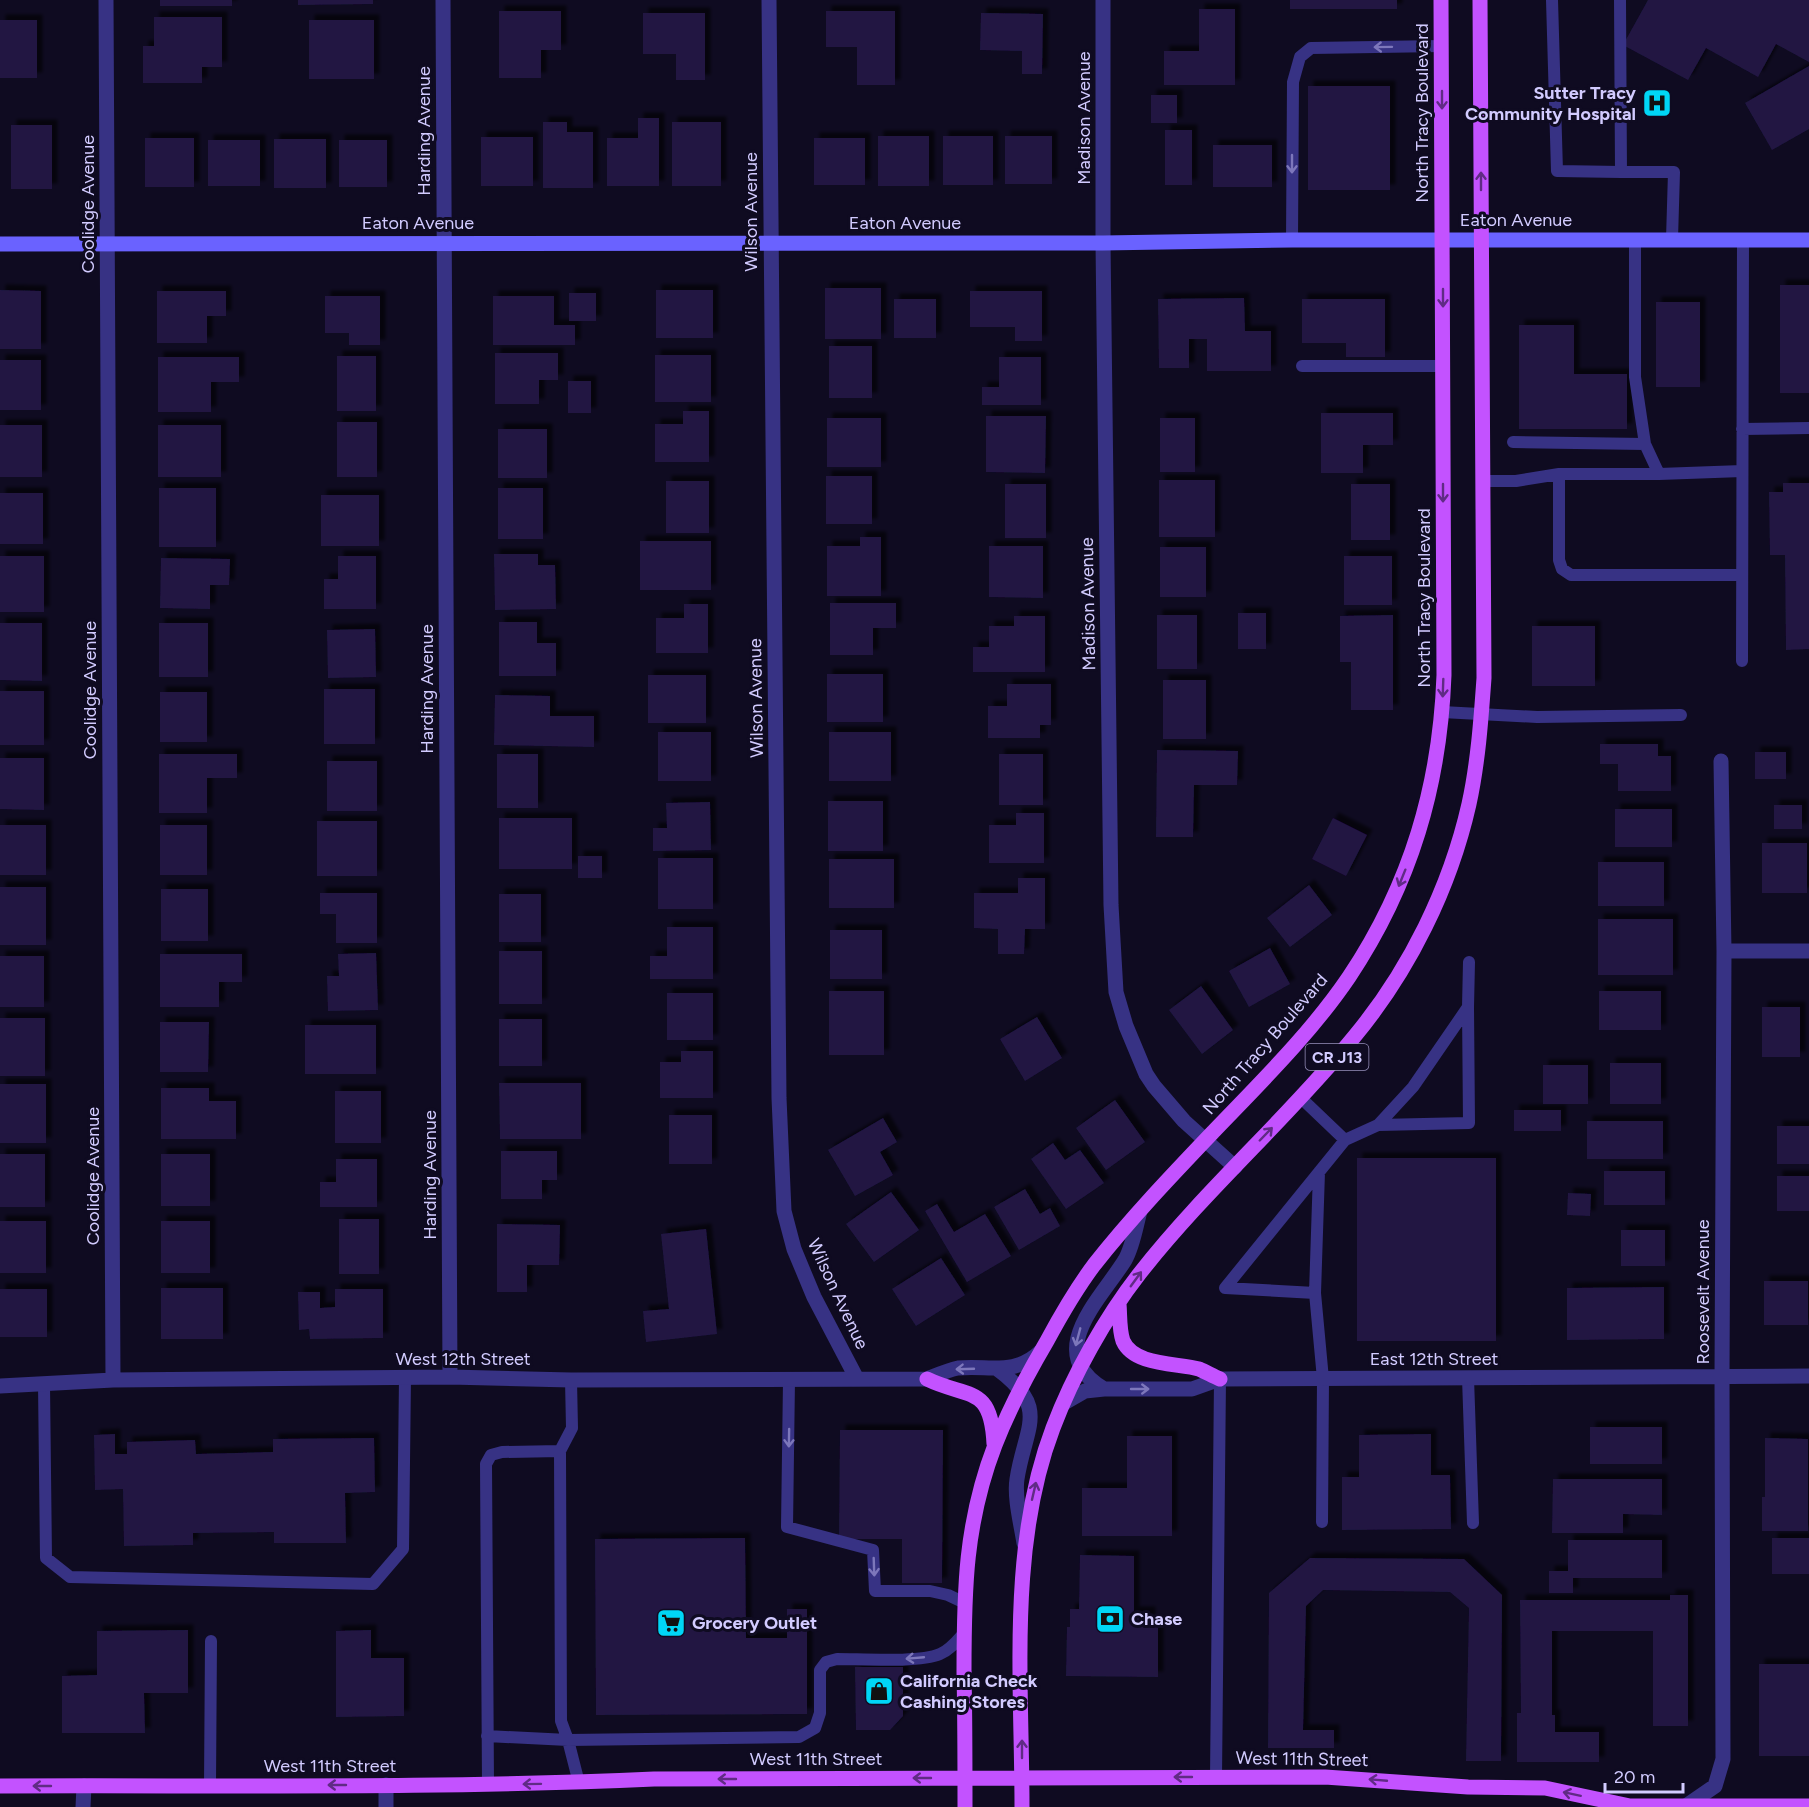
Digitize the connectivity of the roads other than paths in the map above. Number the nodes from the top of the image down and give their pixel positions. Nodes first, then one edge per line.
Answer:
1 (106, 0) edge
2 (443, 0) edge
3 (769, 0) edge
4 (1103, 0) edge
5 (1441, 0) edge
6 (1480, 0) edge
7 (1552, 0) edge
8 (1620, 0) edge
9 (1441, 46) junction
10 (1621, 172) junction
11 (1635, 239) junction
12 (1292, 240) junction
13 (1442, 240) junction
14 (1481, 240) junction
15 (1672, 240) junction
16 (1743, 240) junction
17 (1809, 240) edge
18 (108, 243) junction
19 (444, 243) junction
20 (771, 243) junction
21 (1103, 243) junction
22 (0, 244) edge
23 (1302, 366) dead end
24 (1443, 366) junction
25 (1809, 428) edge
26 (1742, 429) junction
27 (1513, 442) dead end
28 (1645, 444) junction
29 (1742, 471) junction
30 (1559, 474) junction
31 (1659, 474) junction
32 (1484, 481) junction
33 (1742, 574) junction
34 (1742, 661) dead end
35 (1442, 712) junction
36 (1482, 715) junction
37 (1681, 715) dead end
38 (1721, 761) dead end
39 (1724, 951) junction
40 (1809, 951) edge
41 (1469, 962) dead end
42 (1468, 1006) junction
43 (1301, 1098) junction
44 (1378, 1125) junction
45 (1206, 1140) junction
46 (1345, 1140) junction
47 (1235, 1167) junction
48 (1319, 1172) junction
49 (1140, 1210) junction
50 (1315, 1293) junction
51 (1119, 1304) junction
52 (1040, 1352) junction
53 (1082, 1367) junction
54 (996, 1368) junction
55 (1722, 1376) junction
56 (1809, 1376) edge
57 (405, 1377) junction
58 (450, 1377) junction
59 (1468, 1378) junction
60 (857, 1379) junction
61 (927, 1379) junction
62 (1220, 1379) junction
63 (1323, 1379) junction
64 (113, 1380) junction
65 (571, 1380) junction
66 (789, 1380) junction
67 (44, 1384) junction
68 (0, 1386) edge
69 (1104, 1389) junction
70 (1020, 1390) junction
71 (1064, 1403) junction
72 (994, 1448) junction
73 (560, 1451) junction
74 (1322, 1522) dead end
75 (1473, 1523) dead end
76 (1024, 1549) junction
77 (965, 1603) junction
78 (964, 1633) junction
79 (211, 1641) dead end
80 (487, 1736) junction
81 (568, 1740) junction
82 (1216, 1777) junction
83 (965, 1778) junction
84 (1022, 1778) junction
85 (579, 1783) junction
86 (488, 1784) junction
87 (386, 1785) junction
88 (0, 1786) edge
89 (84, 1786) junction
90 (210, 1786) junction
91 (1686, 1806) edge
92 (1809, 1806) edge
93 (83, 1807) edge
94 (386, 1807) edge
95 (965, 1807) edge
96 (1022, 1807) edge
97 (1627, 1807) edge
98 (1715, 1807) edge

1 - 18 street, Coolidge Avenue
2 - 19 street, Harding Avenue
3 - 20 street, Wilson Avenue
4 - 21 street, Madison Avenue
5 - 9 main road, North Tracy Boulevard / CR J13
14 -> 6 main road, CR J13
7 - 10 lane
8 - 10 lane
9 -> 12 lane
9 -> 13 main road, North Tracy Boulevard / CR J13
10 - 15 lane
11 - 14 street, Eaton Avenue
11 - 15 street, Eaton Avenue
11 - 28 lane
12 - 13 street, Eaton Avenue
12 - 21 street, Eaton Avenue
13 - 14 street, Eaton Avenue
13 -> 24 main road, North Tracy Boulevard / CR J13
14 - 32 main road, CR J13
15 - 16 street, Eaton Avenue
16 - 17 street, Eaton Avenue
16 - 26 lane
18 - 19 street, Eaton Avenue
18 - 22 street, Eaton Avenue
18 - 64 street, Coolidge Avenue
19 - 20 street, Eaton Avenue
19 - 58 street, Harding Avenue
20 - 21 street, Eaton Avenue
20 - 60 street, Wilson Avenue
21 - 45 street, Madison Avenue
23 - 24 lane
24 -> 35 main road, North Tracy Boulevard / CR J13
25 - 26 lane
26 - 29 lane
27 - 28 lane
28 - 31 lane
29 - 31 lane
29 - 33 lane
30 - 31 lane
30 - 32 lane
30 - 33 lane
32 - 36 main road, CR J13
33 - 34 lane
35 - 36 lane
35 -> 45 main road, North Tracy Boulevard / CR J13
36 - 37 lane
36 - 43 main road, CR J13
38 - 39 street, Roosevelt Avenue
39 - 40 street
39 - 55 street, Roosevelt Avenue
41 - 42 lane
42 - 44 lane
42 - 44 lane
43 - 46 lane
47 -> 43 main road, CR J13
44 - 46 lane
45 - 47 street, Madison Avenue
45 - 49 main road, North Tracy Boulevard / CR J13
46 - 48 lane
51 -> 47 main road, CR J13
48 - 50 lane
48 - 50 lane
49 - 52 main road, North Tracy Boulevard / CR J13
49 -> 53 street
50 - 63 lane
51 - 53 main road, CR J13
51 - 62 main road
52 - 54 street
52 - 70 main road, North Tracy Boulevard / CR J13
53 - 69 street
53 - 71 main road, CR J13
54 -> 61 street
54 - 70 street
55 - 56 street, East 12th Street
55 - 59 street, East 12th Street
55 - 91 street, Roosevelt Avenue
57 - 58 street, West 12th Street
57 - 64 street, West 12th Street
57 - 67 lane
58 - 65 street, West 12th Street
59 - 63 street, East 12th Street
59 - 75 lane
60 - 61 street, West 12th Street
60 - 66 street, West 12th Street
61 - 72 main road
62 - 63 street, East 12th Street
69 -> 62 street, East 12th Street
62 - 82 lane
63 - 74 lane
64 - 67 street, West 12th Street
65 - 66 street, West 12th Street
65 - 73 lane
66 -> 77 lane
67 - 68 street, West 12th Street
69 - 71 street, East 12th Street
70 - 72 main road, North Tracy Boulevard / CR J13
70 - 76 street
76 -> 71 main road, CR J13
72 - 77 main road, North Tracy Boulevard / CR J13
73 - 80 lane
73 - 81 lane
84 -> 76 main road, CR J13
77 - 78 main road, North Tracy Boulevard / CR J13
78 -> 81 lane
78 - 83 main road, North Tracy Boulevard / CR J13
79 - 90 lane
80 - 81 lane
80 - 86 lane
81 - 85 lane
82 -> 84 main road, West 11th Street
97 -> 82 main road, West 11th Street
83 - 84 main road, West 11th Street
83 -> 85 main road, West 11th Street
83 - 95 main road, North Tracy Boulevard
84 - 96 main road, CR J13
85 -> 86 main road, West 11th Street
86 - 87 main road, West 11th Street
87 -> 90 main road, West 11th Street
87 - 94 street
89 -> 88 main road, West 11th Street
89 - 90 main road, West 11th Street
89 - 93 street
91 - 97 main road, West 11th Street
91 - 98 main road, West 11th Street
92 - 98 main road, West 11th Street

